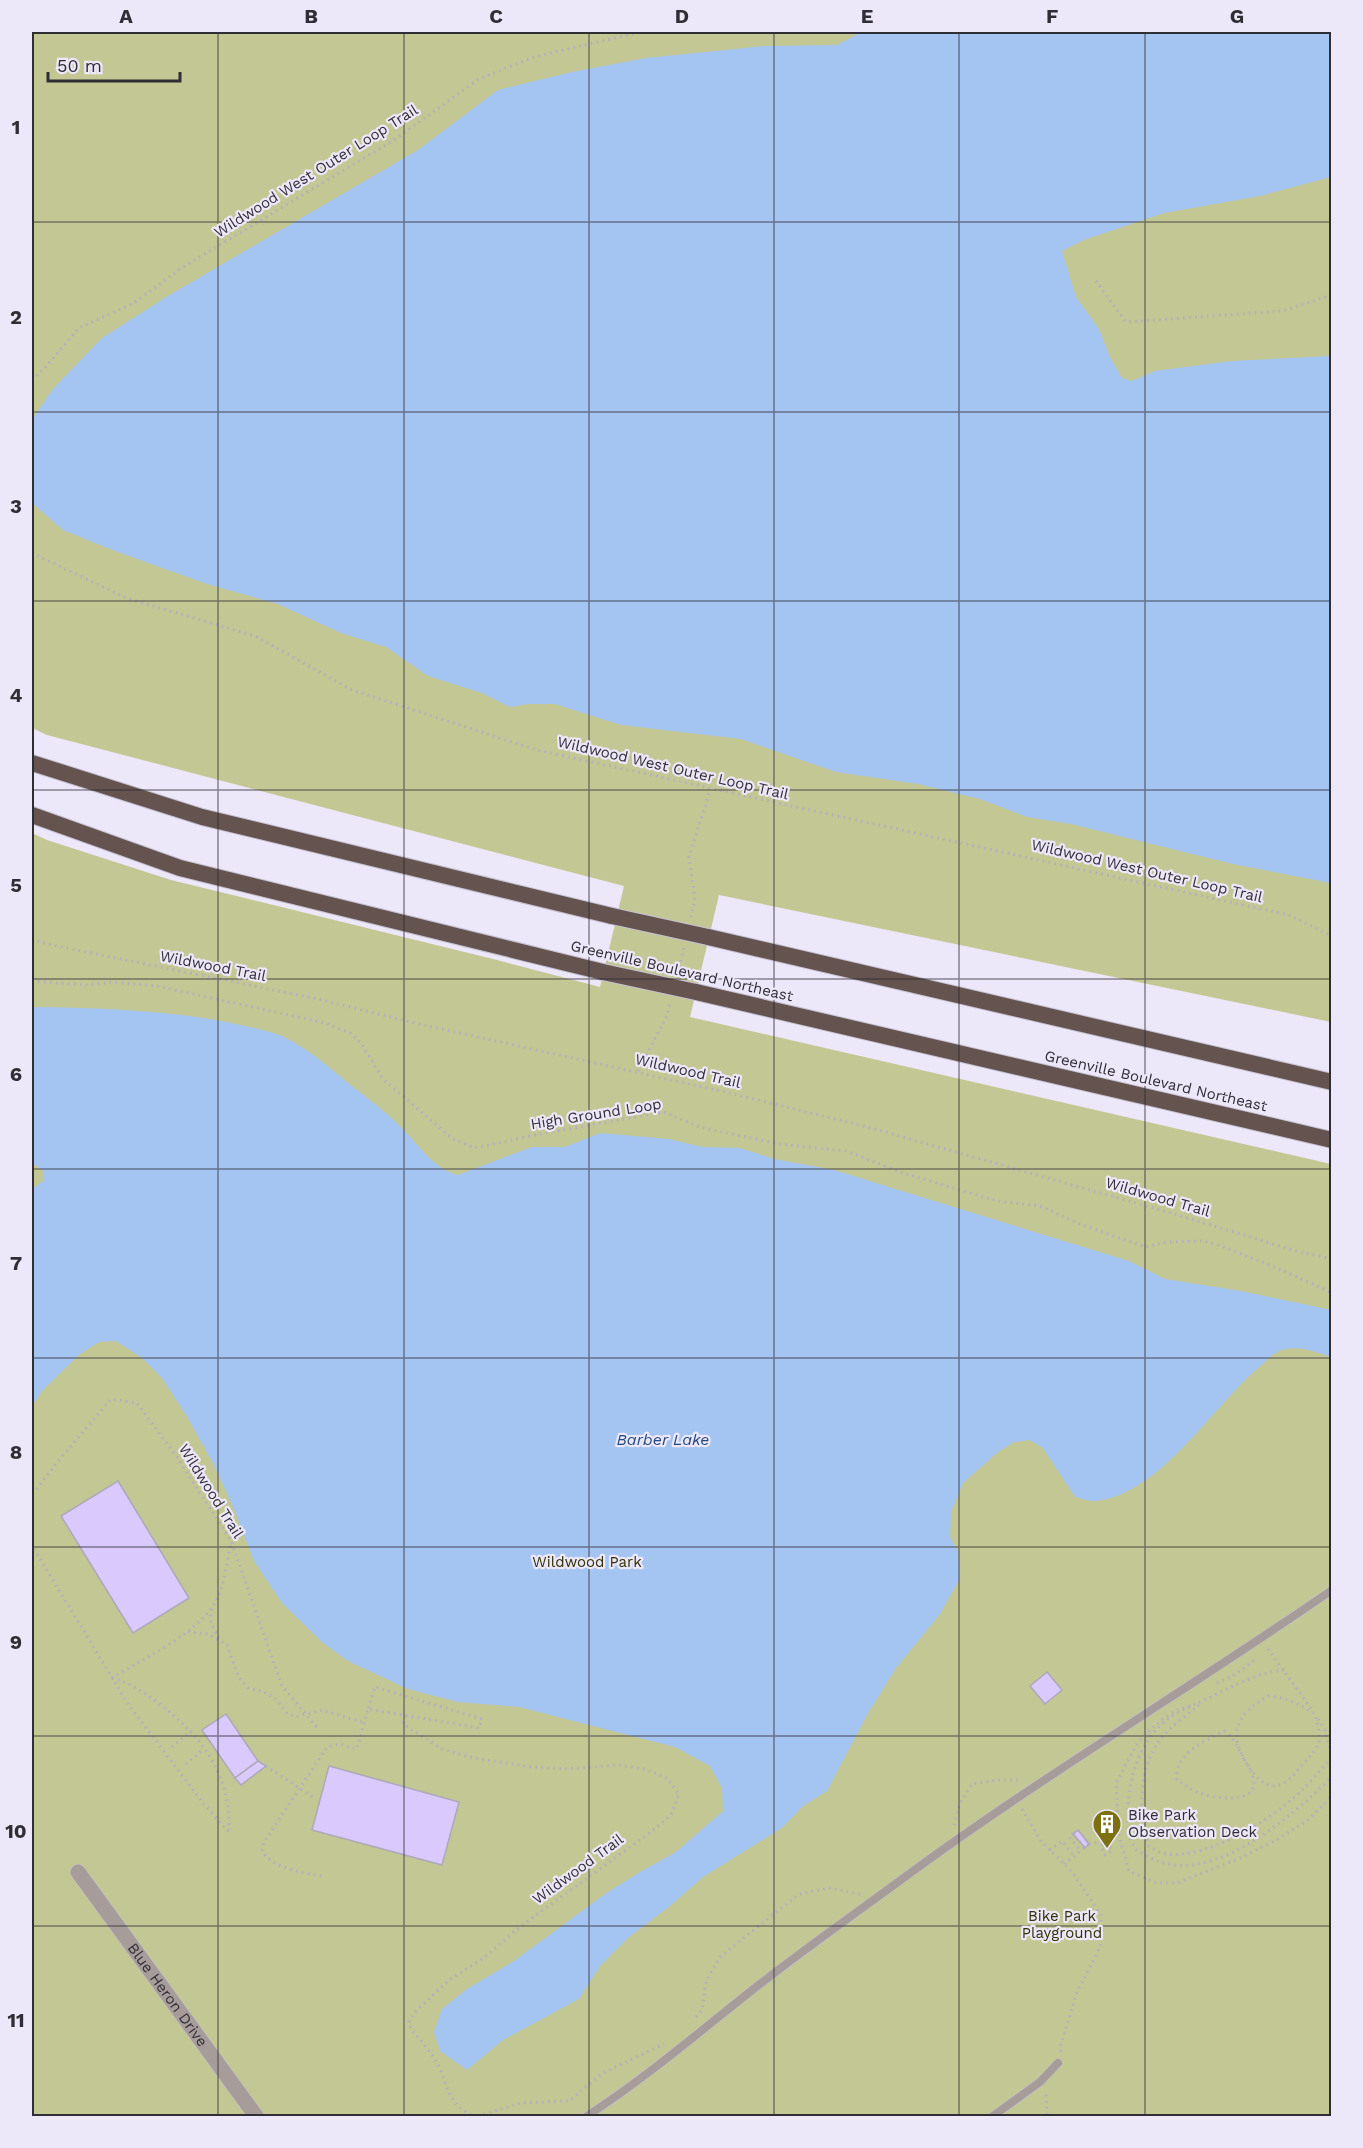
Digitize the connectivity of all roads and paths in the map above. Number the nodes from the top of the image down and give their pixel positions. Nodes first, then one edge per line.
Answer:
1 (640, 32) edge
2 (1096, 280) dead end
3 (1332, 295) edge
4 (32, 380) edge
5 (32, 553) edge
6 (32, 763) edge
7 (32, 815) edge
8 (1332, 936) edge
9 (32, 939) edge
10 (32, 981) edge
11 (1332, 1082) edge
12 (1332, 1140) edge
13 (1332, 1259) edge
14 (1332, 1293) edge
15 (32, 1493) edge
16 (231, 1541) junction
17 (34, 1549) dead end
18 (1332, 1590) edge
19 (211, 1607) junction
20 (188, 1632) junction
21 (220, 1641) junction
22 (1268, 1649) dead end
23 (1284, 1670) junction
24 (112, 1678) junction
25 (1205, 1700) junction
26 (368, 1709) junction
27 (306, 1714) junction
28 (1315, 1714) junction
29 (405, 1716) junction
30 (365, 1723) junction
31 (319, 1730) dead end
32 (191, 1731) junction
33 (172, 1747) dead end
34 (204, 1749) junction
35 (1240, 1751) junction
36 (1332, 1757) edge
37 (186, 1764) dead end
38 (266, 1766) dead end
39 (1332, 1777) edge
40 (300, 1789) junction
41 (1020, 1796) junction
42 (1332, 1796) edge
43 (316, 1799) dead end
44 (1089, 1844) junction
45 (1104, 1845) dead end
46 (1083, 1849) junction
47 (1050, 1850) junction
48 (1074, 1856) junction
49 (1064, 1864) junction
50 (78, 1872) dead end
51 (321, 1876) dead end
52 (1058, 2062) joint
53 (1047, 2089) dead end
54 (256, 2116) edge
55 (473, 2116) edge
56 (587, 2116) edge
57 (993, 2116) edge
58 (1047, 2116) edge

1 - 4 path, Wildwood West Outer Loop Trail
2 - 3 path
5 - 8 path, Wildwood West Outer Loop Trail
6 - 11 highway, bridge
7 - 12 highway, Greenville Boulevard Northeast, bridge
9 - 13 path, Wildwood Trail
10 - 14 path, High Ground Loop
15 - 16 path, Wildwood Trail
16 - 19 path
16 - 27 path, Wildwood Trail
17 - 24 path
18 - 41 lane
19 - 20 path
19 - 21 path
20 - 21 path
20 - 24 path
21 - 27 path
22 - 23 path
23 - 25 path
23 - 28 path
24 - 32 path
24 - 34 path
25 - 36 path
25 - 39 path
25 - 42 path
26 - 29 path
26 - 29 path
26 - 30 path
27 - 30 path
27 - 31 path, Wildwood Trail
28 - 35 path
28 - 35 path
28 - 36 path
29 - 55 path, Wildwood Trail
30 - 40 path
32 - 33 path
32 - 34 path
34 - 37 path
35 - 35 path
38 - 40 path
40 - 43 path
40 - 51 path
41 - 47 path
41 - 56 lane
44 - 45 path
44 - 46 path
44 - 46 path
46 - 48 path
47 - 48 path
47 - 49 path
48 - 49 path
49 - 52 path
50 - 54 street, Blue Heron Drive
52 - 57 lane
53 - 58 path

